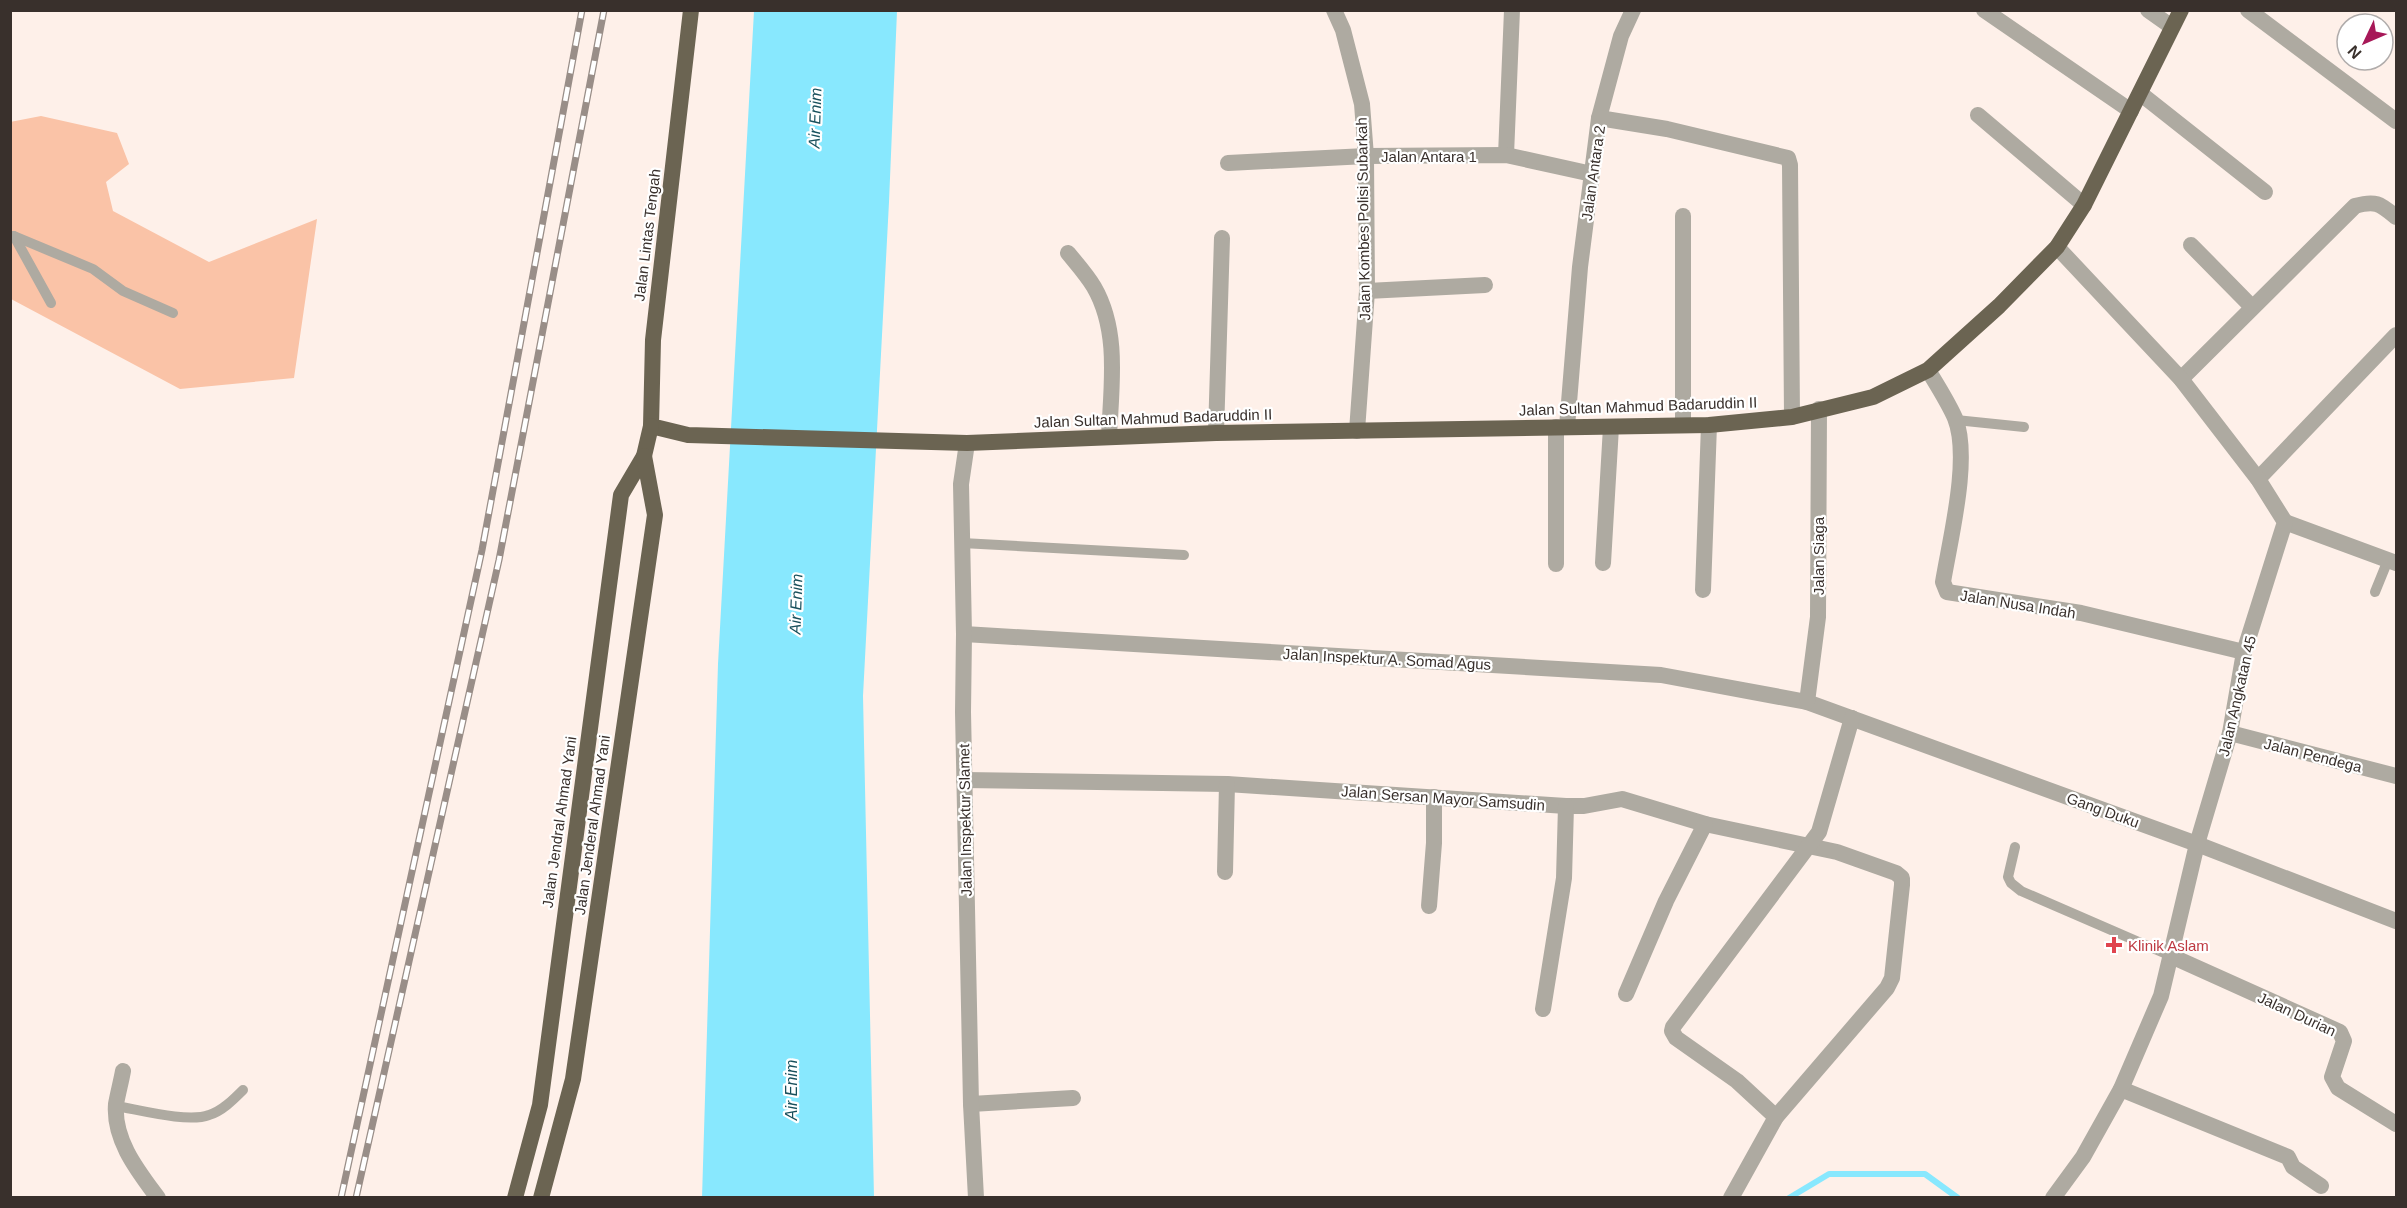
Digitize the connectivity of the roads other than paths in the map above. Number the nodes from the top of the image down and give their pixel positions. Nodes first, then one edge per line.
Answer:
1 (691, 10) edge
2 (1334, 10) edge
3 (1512, 10) edge
4 (1633, 10) edge
5 (1984, 10) edge
6 (2148, 10) edge
7 (2181, 10) edge
8 (2248, 10) edge
9 (2172, 27) junction
10 (2141, 94) junction
11 (2131, 111) junction
12 (1978, 115) dead end
13 (1599, 118) junction
14 (2397, 121) edge
15 (1506, 155) junction
16 (1366, 156) junction
17 (1228, 163) dead end
18 (1592, 174) junction
19 (2265, 192) dead end
20 (2084, 205) junction
21 (1683, 216) dead end
22 (2397, 217) edge
23 (12, 235) edge
24 (1222, 238) dead end
25 (2191, 245) dead end
26 (2057, 247) junction
27 (1068, 253) dead end
28 (1485, 285) dead end
29 (1367, 291) junction
30 (51, 303) dead end
31 (2252, 307) junction
32 (174, 313) dead end
33 (2397, 335) edge
34 (1928, 370) junction
35 (2181, 380) junction
36 (1819, 409) junction
37 (1792, 417) junction
38 (1956, 420) junction
39 (1683, 424) junction
40 (1709, 425) junction
41 (651, 426) junction
42 (1562, 427) junction
43 (1611, 427) junction
44 (2024, 427) dead end
45 (1357, 431) junction
46 (1216, 433) junction
47 (1109, 437) junction
48 (968, 442) junction
49 (644, 456) junction
50 (2258, 479) junction
51 (2285, 522) junction
52 (962, 543) junction
53 (1184, 555) dead end
54 (2392, 562) edge
55 (1603, 563) dead end
56 (1556, 564) dead end
57 (1703, 590) dead end
58 (2375, 592) dead end
59 (964, 634) junction
60 (2244, 652) junction
61 (1808, 702) junction
62 (1852, 718) junction
63 (2230, 734) junction
64 (2397, 776) edge
65 (964, 780) junction
66 (1227, 784) junction
67 (1434, 797) junction
68 (1566, 806) junction
69 (1705, 824) junction
70 (2197, 844) junction
71 (1808, 845) junction
72 (2015, 847) dead end
73 (1225, 872) dead end
74 (1429, 906) dead end
75 (2397, 921) edge
76 (2171, 956) junction
77 (1626, 994) dead end
78 (1543, 1009) dead end
79 (123, 1071) dead end
80 (2121, 1089) junction
81 (243, 1090) dead end
82 (1073, 1098) dead end
83 (971, 1104) junction
84 (116, 1106) junction
85 (1776, 1117) junction
86 (2397, 1124) edge
87 (2321, 1186) dead end
88 (159, 1197) edge
89 (515, 1197) edge
90 (541, 1197) edge
91 (976, 1197) edge
92 (1731, 1197) edge
93 (2053, 1197) edge

1 - 41 highway, Jalan Lintas Tengah
2 - 16 street, Jalan Kombes Polisi Subarkah
3 - 15 street
4 - 13 street
5 - 11 street
6 - 9 street
7 - 9 highway, Jalan Sultan Mahmud Badaruddin II
8 - 14 street
9 - 10 highway, Jalan Sultan Mahmud Badaruddin II
10 - 11 highway, Jalan Sultan Mahmud Badaruddin II
10 - 19 street
11 - 20 highway, Jalan Sultan Mahmud Badaruddin II
12 - 20 street
13 - 18 street, Jalan Antara 2
13 - 37 street, Jalan Antara 2
15 - 16 street, Jalan Antara 1
15 - 18 street, Jalan Antara 1
16 - 17 street, Jalan Antara 1
16 - 29 street, Jalan Kombes Polisi Subarkah
18 - 42 street, Jalan Antara 2
20 - 26 highway, Jalan Sultan Mahmud Badaruddin II
21 - 39 street
22 - 31 street
23 - 30 lane
23 - 32 lane
24 - 46 street
25 - 31 street
26 - 34 highway, Jalan Sultan Mahmud Badaruddin II
26 - 35 street
27 - 47 street
28 - 29 street
29 - 45 street, Jalan Kombes Polisi Subarkah
31 - 35 street
33 - 50 street
34 - 36 highway, Jalan Sultan Mahmud Badaruddin II
34 - 38 street, Jalan Nusa Indah
35 - 50 street
36 - 37 highway, Jalan Sultan Mahmud Badaruddin II
36 - 61 street, Jalan Siaga
37 - 40 highway, Jalan Sultan Mahmud Badaruddin II
38 - 44 lane
38 - 60 street, Jalan Nusa Indah
39 - 40 highway, Jalan Sultan Mahmud Badaruddin II
39 - 43 highway, Jalan Sultan Mahmud Badaruddin II
40 - 57 street
41 - 48 highway, Jalan Sultan Mahmud Badaruddin II
41 - 49 highway, Jalan Lintas Tengah
42 - 43 highway, Jalan Sultan Mahmud Badaruddin II
42 - 45 highway, Jalan Sultan Mahmud Badaruddin II
42 - 56 street, Jalan Antara 2
43 - 55 street
45 - 46 highway, Jalan Sultan Mahmud Badaruddin II
46 - 47 highway, Jalan Sultan Mahmud Badaruddin II
47 - 48 highway, Jalan Sultan Mahmud Badaruddin II
48 - 52 street, Jalan Inspektur Slamet
49 - 89 highway, Jalan Jendral Ahmad Yani
49 - 90 highway, Jalan Jenderal Ahmad Yani
50 - 51 street
51 - 54 street
51 - 60 street, Jalan Angkatan 45
52 - 53 lane
52 - 59 street, Jalan Inspektur Slamet
54 - 58 lane
59 - 61 street, Jalan Inspektur A. Somad Agus
59 - 65 street, Jalan Inspektur Slamet
60 - 63 street, Jalan Angkatan 45
61 - 62 street, Gang Duku
62 - 70 street, Gang Duku
62 - 71 street
63 - 64 street, Jalan Pendega
63 - 70 street, Jalan Angkatan 45
65 - 66 street, Jalan Sersan Mayor Samsudin
65 - 83 street, Jalan Inspektur Slamet
66 - 67 street, Jalan Sersan Mayor Samsudin
66 - 73 street
67 - 68 street, Jalan Sersan Mayor Samsudin
67 - 74 street
68 - 69 street, Jalan Sersan Mayor Samsudin
68 - 78 street
69 - 71 street, Jalan Sersan Mayor Samsudin
69 - 77 street
70 - 75 street, Gang Duku
70 - 76 street, Jalan Angkatan 45
71 - 85 street
71 - 85 street, Jalan Sersan Mayor Samsudin
72 - 76 lane
76 - 80 street, Jalan Angkatan 45
76 - 86 street, Jalan Durian
79 - 84 street
80 - 87 street
80 - 93 street, Jalan Angkatan 45
81 - 84 lane
82 - 83 street
83 - 91 street, Jalan Inspektur Slamet
84 - 88 street
85 - 92 street

